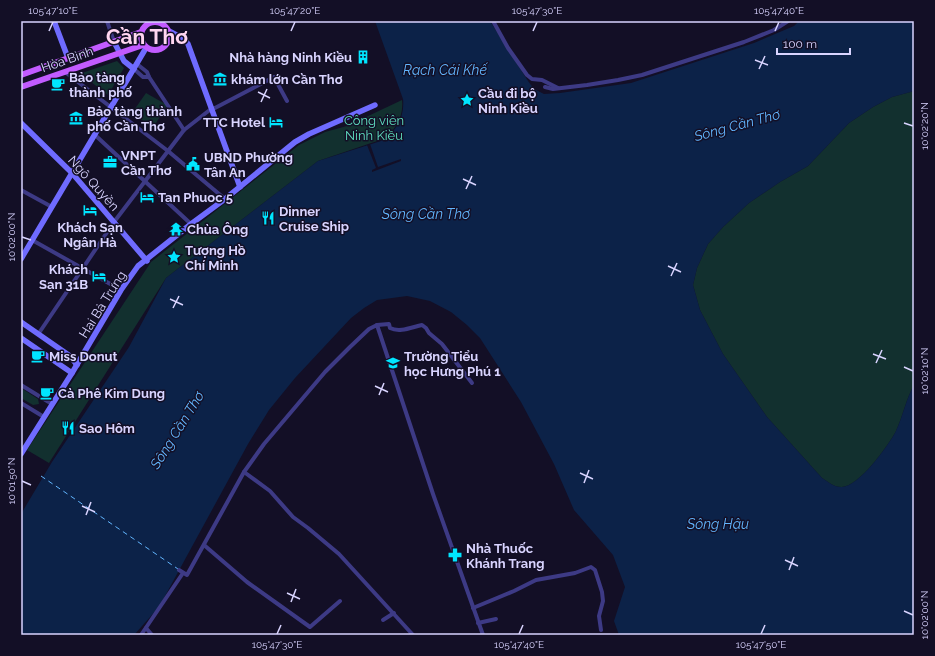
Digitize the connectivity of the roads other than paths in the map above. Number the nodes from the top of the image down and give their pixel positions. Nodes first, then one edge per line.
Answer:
1 (54, 21) edge
2 (107, 21) edge
3 (493, 21) edge
4 (788, 21) edge
5 (164, 23) edge
6 (169, 31) junction
7 (141, 32) junction
8 (114, 42) junction
9 (145, 46) junction
10 (120, 53) junction
11 (68, 58) junction
12 (137, 64) junction
13 (134, 70) junction
14 (65, 72) junction
15 (21, 76) edge
16 (149, 77) junction
17 (21, 87) edge
18 (545, 87) dead end
19 (558, 88) junction
20 (287, 101) dead end
21 (375, 105) dead end
22 (111, 107) junction
23 (211, 109) junction
24 (21, 123) edge
25 (184, 130) junction
26 (95, 135) junction
27 (168, 151) junction
28 (72, 174) junction
29 (145, 182) junction
30 (240, 187) junction
31 (21, 190) edge
32 (225, 199) junction
33 (52, 207) junction
34 (114, 222) junction
35 (191, 224) junction
36 (32, 240) junction
37 (21, 259) edge
38 (147, 261) junction
39 (82, 269) junction
40 (121, 290) junction
41 (21, 322) edge
42 (377, 325) junction
43 (39, 333) junction
44 (21, 338) edge
45 (77, 365) junction
46 (72, 374) junction
47 (472, 383) dead end
48 (21, 385) edge
49 (21, 403) edge
50 (52, 404) junction
51 (44, 417) junction
52 (22, 451) edge
53 (244, 472) junction
54 (204, 545) junction
55 (179, 570) dead end
56 (184, 573) junction
57 (340, 601) dead end
58 (473, 608) junction
59 (394, 613) junction
60 (496, 619) dead end
61 (383, 620) dead end
62 (478, 623) junction
63 (146, 628) junction
64 (601, 630) dead end
65 (141, 635) edge
66 (152, 635) edge
67 (413, 635) edge
68 (483, 635) edge

1 - 11 street
2 - 8 street
3 - 19 street
4 - 19 street
5 - 6 main road
5 - 7 main road
6 - 9 main road
6 - 23 street
7 - 8 main road, Hòa Bình
7 - 9 main road
8 - 10 street
8 - 11 main road, Hòa Bình
9 - 10 main road, Hòa Bình
9 - 12 street
10 - 13 street
10 - 14 main road, Hòa Bình
11 - 15 main road, Hòa Bình
12 - 13 street
12 - 16 street
13 - 16 street
13 - 22 street
14 - 17 main road, Hòa Bình
14 - 22 street
16 - 25 street
18 - 19 street
20 - 23 street
21 - 30 street, Hai Bà Trưng
22 - 26 street
22 - 27 street
23 - 25 street
23 - 30 street
24 - 28 street, Ngô Quyền
25 - 27 street
26 - 28 street
26 - 29 street
27 - 29 street
27 - 32 street
28 - 33 street
28 - 34 street, Ngô Quyền
29 - 34 street
29 - 35 street
30 - 32 street, Hai Bà Trưng
31 - 33 street
32 - 35 street, Hai Bà Trưng
33 - 36 street
34 - 38 street, Ngô Quyền
34 - 39 street
35 - 38 street, Hai Bà Trưng
36 - 37 street
36 - 39 street
38 - 40 street, Hai Bà Trưng
39 - 40 street
39 - 43 street
40 - 45 street, Hai Bà Trưng
41 - 43 street
42 - 47 street
42 - 53 street
42 - 58 street
43 - 45 street
44 - 46 street
45 - 46 street, Hai Bà Trưng
46 - 50 street, Hai Bà Trưng
48 - 50 street
49 - 51 street
50 - 51 street, Hai Bà Trưng
51 - 52 street, Hai Bà Trưng
53 - 54 street
53 - 59 street
54 - 56 street
54 - 57 street
55 - 56 street
56 - 63 street
58 - 62 street
58 - 64 street
59 - 61 street
59 - 67 street
60 - 62 street
62 - 68 street
63 - 65 street
63 - 66 street

